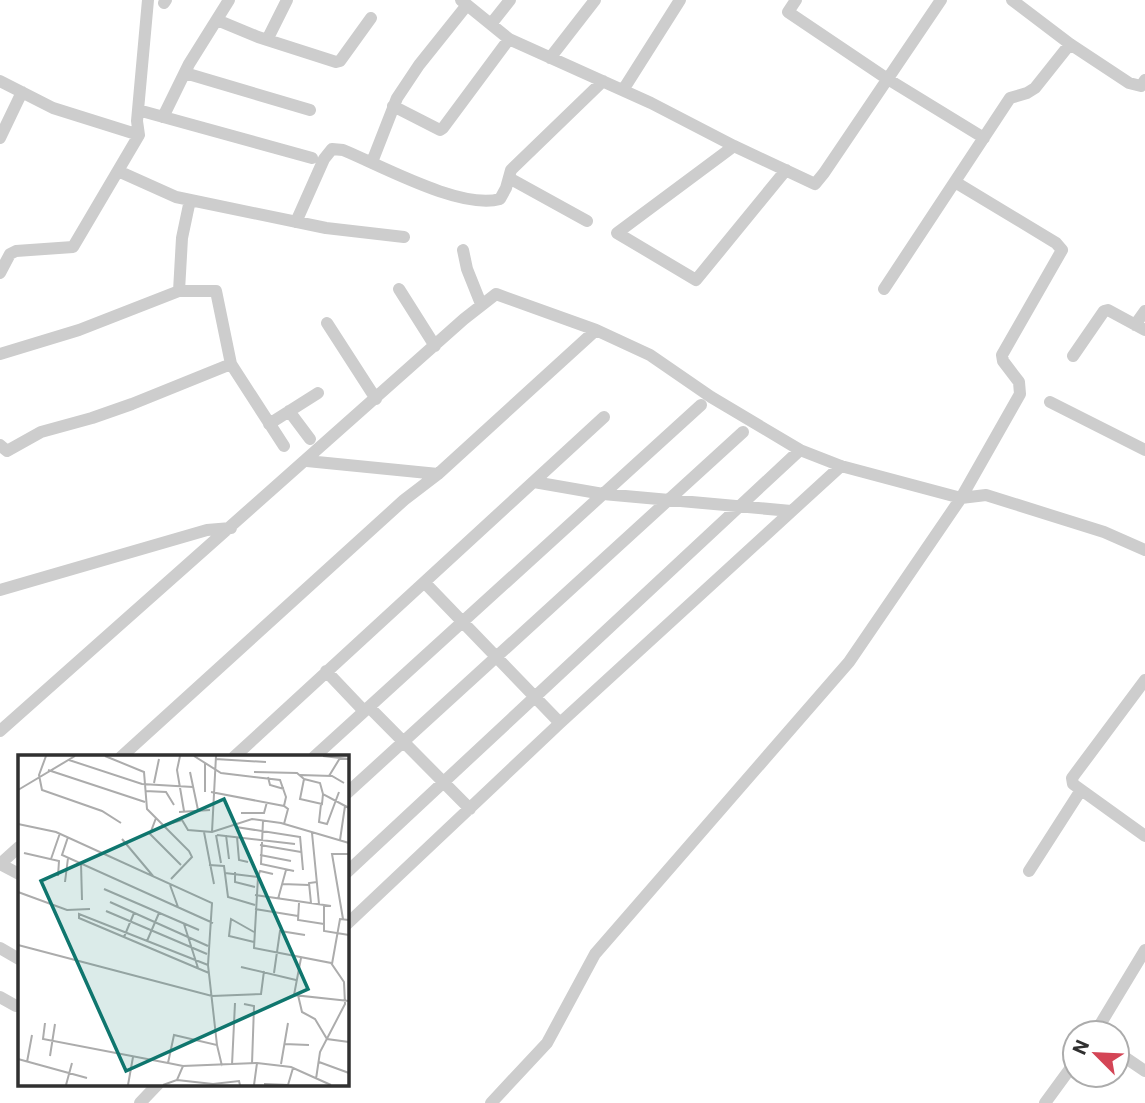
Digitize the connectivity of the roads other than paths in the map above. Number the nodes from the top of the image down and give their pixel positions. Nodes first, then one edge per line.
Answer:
1 (148, 0) edge
2 (229, 0) edge
3 (287, 0) edge
4 (510, 0) edge
5 (595, 0) edge
6 (680, 0) edge
7 (796, 0) edge
8 (941, 0) edge
9 (1012, 0) edge
10 (464, 3) edge
11 (371, 18) dead end
12 (217, 20) junction
13 (491, 24) junction
14 (509, 39) junction
15 (268, 40) junction
16 (1070, 44) junction
17 (550, 58) junction
18 (185, 73) junction
19 (886, 78) junction
20 (1145, 79) edge
21 (0, 81) edge
22 (603, 82) junction
23 (623, 90) junction
24 (22, 92) junction
25 (393, 106) junction
26 (138, 110) junction
27 (310, 110) dead end
28 (163, 117) junction
29 (139, 135) junction
30 (0, 138) edge
31 (984, 138) junction
32 (734, 146) junction
33 (312, 158) dead end
34 (372, 162) junction
35 (786, 170) junction
36 (118, 171) junction
37 (509, 178) junction
38 (955, 182) junction
39 (190, 200) junction
40 (587, 221) dead end
41 (296, 222) junction
42 (404, 237) dead end
43 (463, 250) dead end
44 (0, 273) edge
45 (399, 289) dead end
46 (884, 289) dead end
47 (179, 291) junction
48 (481, 304) junction
49 (1145, 311) edge
50 (327, 323) dead end
51 (1140, 327) edge
52 (596, 330) junction
53 (435, 345) junction
54 (0, 354) edge
55 (1073, 356) dead end
56 (231, 364) junction
57 (318, 393) dead end
58 (376, 399) junction
59 (1050, 402) dead end
60 (701, 405) dead end
61 (289, 411) junction
62 (604, 417) dead end
63 (269, 424) junction
64 (743, 432) dead end
65 (310, 439) dead end
66 (0, 445) edge
67 (284, 446) dead end
68 (800, 450) junction
69 (1145, 450) edge
70 (307, 461) junction
71 (841, 466) junction
72 (438, 474) junction
73 (534, 482) junction
74 (603, 494) junction
75 (961, 498) junction
76 (670, 500) junction
77 (738, 508) junction
78 (791, 512) junction
79 (231, 528) junction
80 (1145, 550) edge
81 (425, 583) junction
82 (0, 590) edge
83 (463, 622) junction
84 (497, 657) junction
85 (326, 671) junction
86 (1145, 680) edge
87 (536, 697) junction
88 (366, 709) junction
89 (560, 723) junction
90 (0, 731) edge
91 (404, 742) junction
92 (123, 755) edge
93 (236, 755) edge
94 (316, 755) edge
95 (444, 782) junction
96 (1082, 790) junction
97 (348, 792) edge
98 (470, 809) junction
99 (1145, 836) edge
100 (18, 848) edge
101 (0, 864) edge
102 (348, 871) edge
103 (1029, 871) dead end
104 (18, 873) edge
105 (348, 923) edge
106 (0, 947) edge
107 (1145, 950) edge
108 (18, 958) edge
109 (0, 997) edge
110 (16, 1006) dead end
111 (1103, 1019) edge
112 (1061, 1081) edge
113 (156, 1086) edge
114 (140, 1103) edge
115 (491, 1103) edge
116 (1045, 1103) edge

1 - 26 street
2 - 12 street
3 - 15 street
4 - 13 street
5 - 17 street
6 - 23 street
7 - 19 street
8 - 19 street
9 - 16 street
10 - 13 street
10 - 25 street
11 - 15 street
12 - 15 street
12 - 18 street
13 - 14 street
14 - 17 street
14 - 25 street
16 - 20 street
16 - 31 street
17 - 22 street
18 - 27 street
18 - 28 street
19 - 31 street
19 - 35 street
21 - 24 street
22 - 23 street
22 - 37 street
23 - 32 street
24 - 29 street
24 - 30 street
25 - 34 street
26 - 28 street
26 - 29 street
28 - 33 street
29 - 36 street
31 - 38 street
32 - 35 street
32 - 35 street
34 - 37 street
34 - 41 street
36 - 39 street
36 - 44 street
37 - 40 street
38 - 46 street
38 - 75 street
39 - 41 street
39 - 47 street
41 - 42 street
43 - 48 street
45 - 53 street
47 - 54 street
47 - 56 street
48 - 52 street
48 - 53 street
49 - 51 street
50 - 58 street
51 - 55 street
52 - 68 street
52 - 72 street
53 - 58 street
56 - 63 street
56 - 66 street
57 - 61 street
58 - 70 street
59 - 69 street
60 - 74 street
61 - 63 street
61 - 65 street
62 - 73 street
63 - 67 street
64 - 76 street
68 - 71 street
68 - 77 street
70 - 72 street
70 - 79 street
71 - 75 street
71 - 78 street
72 - 92 street
73 - 74 street
73 - 81 street
74 - 76 street
74 - 83 street
75 - 80 street
75 - 115 street
76 - 77 street
76 - 84 street
77 - 78 street
77 - 87 street
78 - 89 street
79 - 82 street
79 - 90 street
81 - 83 street
81 - 85 street
83 - 84 street
83 - 88 street
84 - 87 street
84 - 91 street
85 - 88 street
85 - 93 street
86 - 96 street
87 - 89 street
87 - 95 street
88 - 91 street
88 - 94 street
89 - 98 street
91 - 95 street
91 - 97 street
95 - 98 street
95 - 102 street
96 - 99 street
96 - 103 street
98 - 105 street
100 - 101 street
101 - 104 street
106 - 108 street
107 - 111 street
109 - 110 street
112 - 116 street
113 - 114 street

